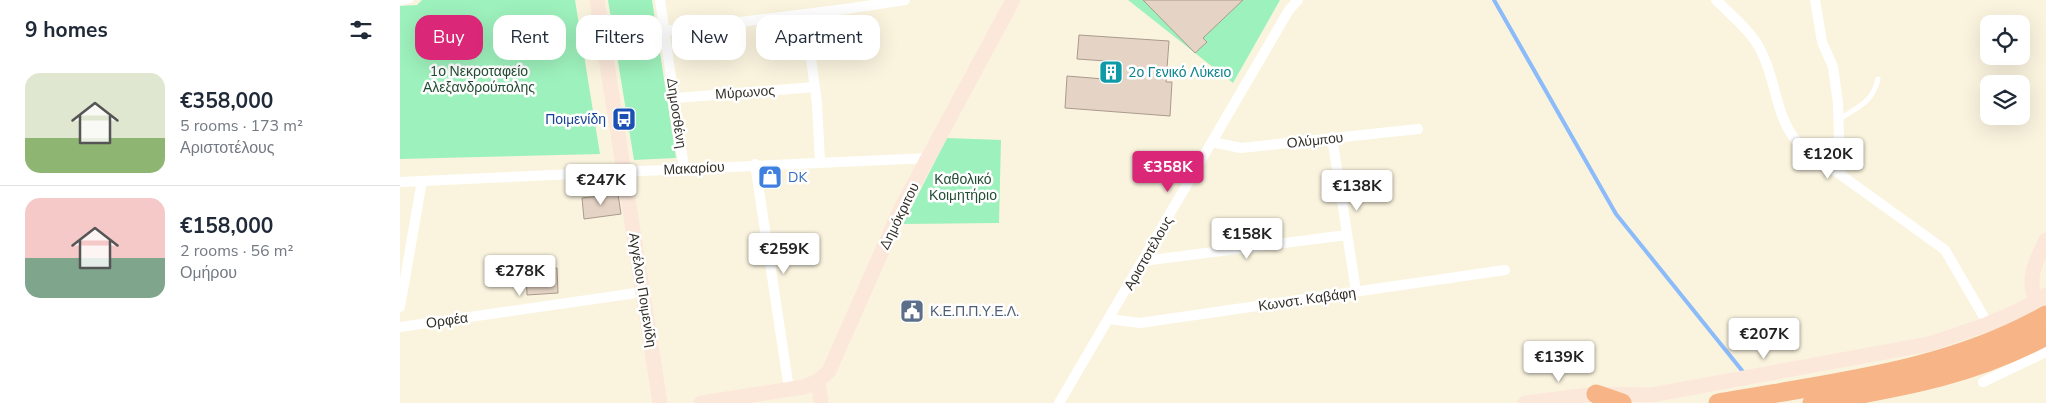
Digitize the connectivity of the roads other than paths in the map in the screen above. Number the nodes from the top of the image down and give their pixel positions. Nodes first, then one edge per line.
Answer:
1 (411, 0) edge
2 (597, 0) edge
3 (660, 0) edge
4 (905, 0) edge
5 (1013, 0) edge
6 (1298, 0) edge
7 (1716, 0) edge
8 (1815, 0) edge
9 (400, 3) edge
10 (845, 5) edge
11 (805, 14) junction
12 (665, 31) junction
13 (1878, 79) dead end
14 (815, 87) junction
15 (676, 98) junction
16 (1840, 119) junction
17 (1418, 129) dead end
18 (1332, 138) junction
19 (1212, 142) junction
20 (929, 158) junction
21 (820, 162) junction
22 (755, 164) junction
23 (684, 168) junction
24 (625, 172) junction
25 (1840, 173) junction
26 (400, 182) edge
27 (422, 182) junction
28 (1347, 235) junction
29 (2046, 240) edge
30 (1143, 261) junction
31 (1505, 270) dead end
32 (1356, 291) junction
33 (643, 292) junction
34 (2043, 304) edge
35 (400, 308) edge
36 (1109, 319) junction
37 (1988, 324) junction
38 (400, 326) edge
39 (2046, 336) edge
40 (2046, 352) edge
41 (818, 381) junction
42 (1888, 381) junction
43 (1983, 382) dead end
44 (789, 389) junction
45 (1596, 394) junction
46 (660, 403) edge
47 (701, 403) edge
48 (821, 403) edge
49 (1060, 403) edge
50 (1525, 403) edge
51 (1622, 403) edge
52 (1718, 403) edge
53 (1812, 403) edge

1 - 9 lane
2 - 24 street, Αγγέλου Ποιμενίδη
3 - 12 street, Δημοσθένη
4 - 10 street
5 - 20 street, Δημόκριτου
6 - 19 street, Αριστοτέλους
7 - 25 street
8 - 16 street
10 - 11 street
11 - 12 street
11 - 14 street
12 - 15 street, Δημοσθένη
13 - 16 lane
14 - 15 street, Μύρωνος
14 - 21 street
15 - 23 street, Δημοσθένη
16 - 25 street
17 - 18 street, Ολύμπου
18 - 19 street, Ολύμπου
18 - 28 street
19 - 30 street, Αριστοτέλους
20 - 21 street, Μακαρίου
20 - 41 street, Δημόκριτου
21 - 22 street, Μακαρίου
22 - 23 street, Μακαρίου
22 - 44 street
23 - 24 street, Μακαρίου
24 - 27 street, Μακαρίου
24 - 33 street, Αγγέλου Ποιμενίδη
25 - 37 street
26 - 27 street, Μακαρίου
27 - 35 street
28 - 30 street
28 - 32 street
29 - 34 street
30 - 36 street, Αριστοτέλους
31 - 32 street, Κωνστ. Καβάφη
32 - 36 street, Κωνστ. Καβάφη
33 - 38 street, Ορφέα
33 - 46 street, Αγγέλου Ποιμενίδη
34 - 37 street
34 - 42 highway
36 - 49 street, Αριστοτέλους
37 - 45 street
39 - 42 highway
40 - 43 street
41 - 44 street
41 - 48 street
42 - 52 highway
42 - 53 highway
44 - 47 street
45 - 50 street
45 - 51 highway

